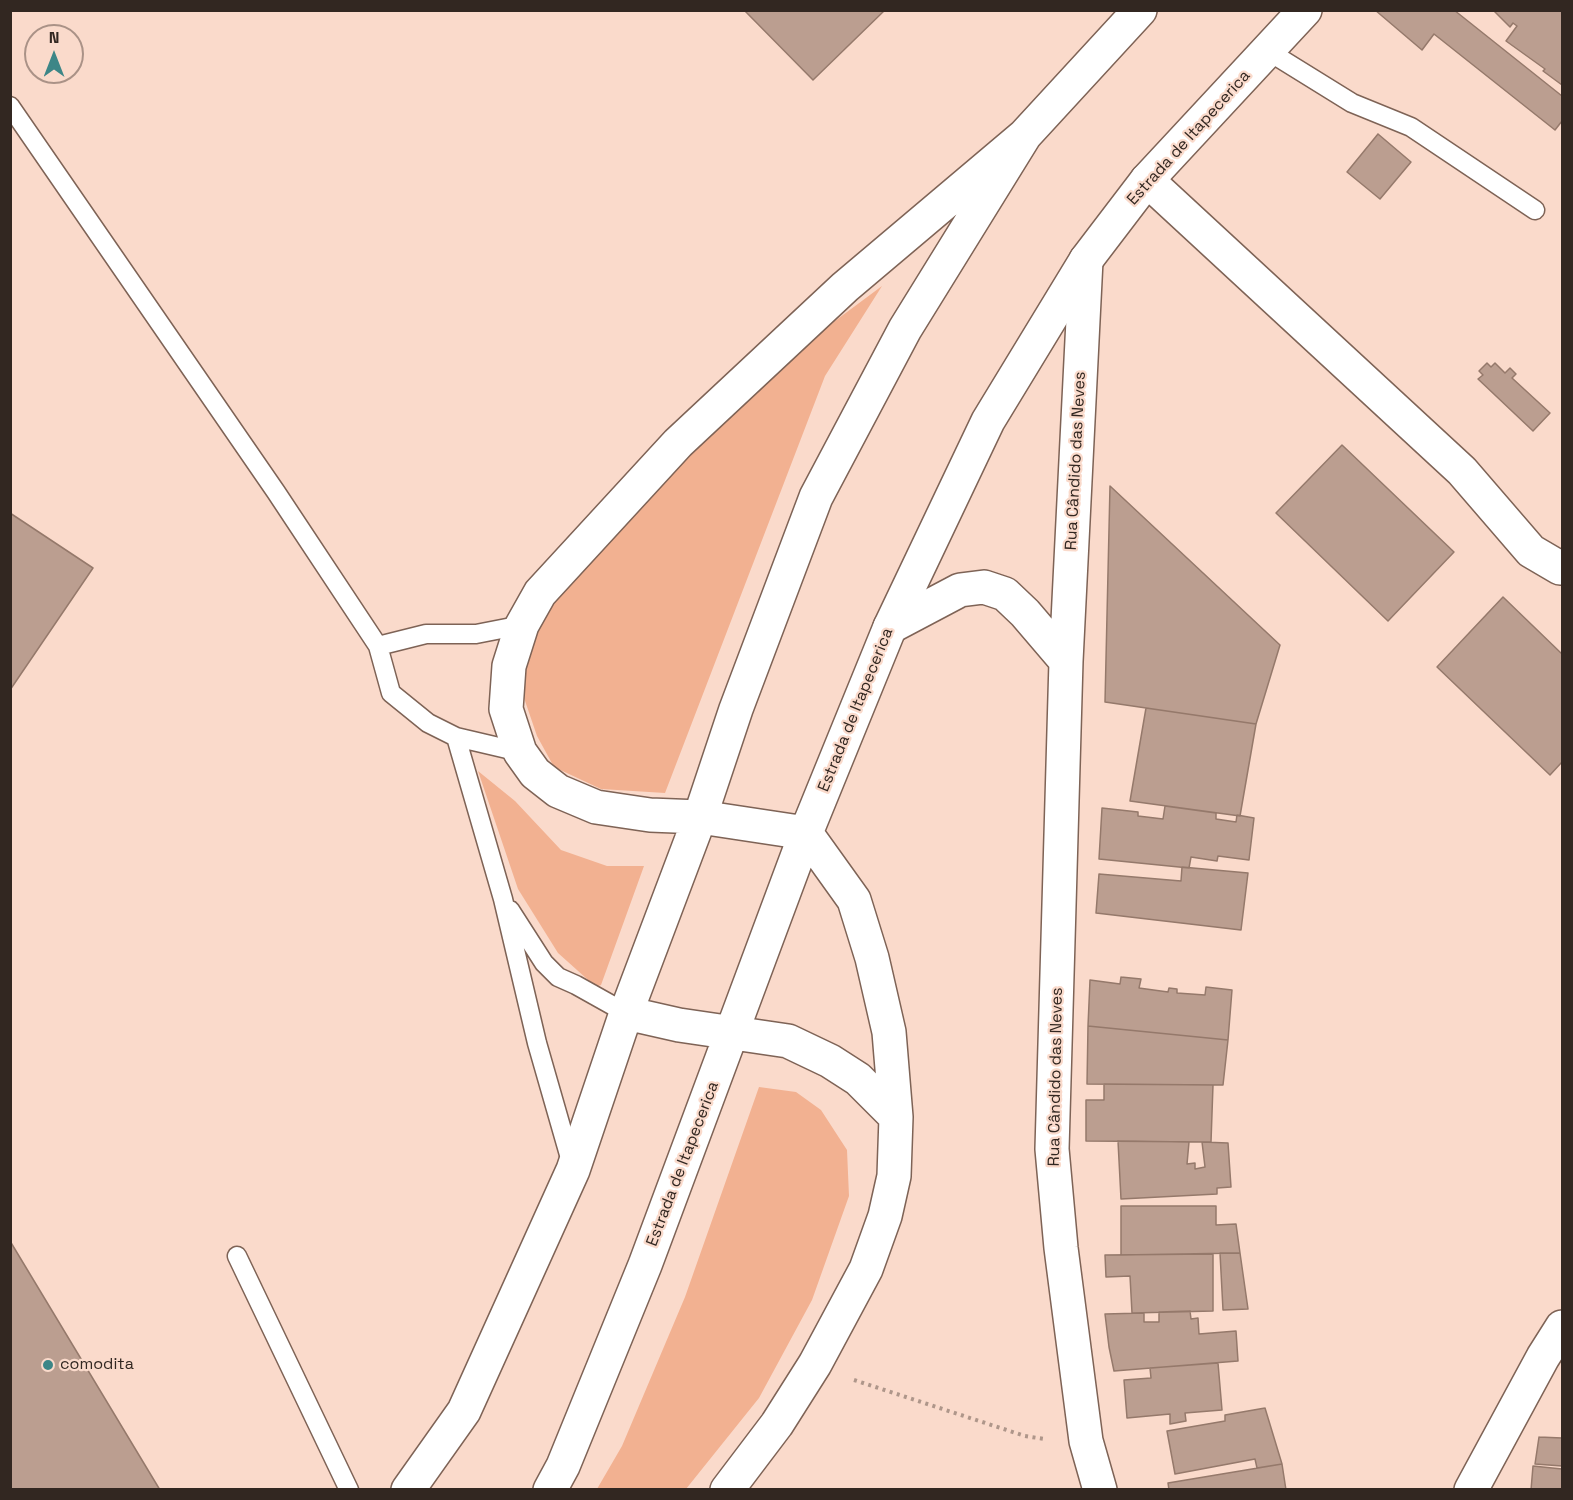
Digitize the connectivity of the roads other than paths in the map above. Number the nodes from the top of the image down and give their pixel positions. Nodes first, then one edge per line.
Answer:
1 (1140, 10) edge
2 (1305, 10) edge
3 (1268, 51) junction
4 (10, 105) edge
5 (1025, 135) junction
6 (1147, 180) junction
7 (1535, 210) dead end
8 (1086, 260) junction
9 (1562, 569) edge
10 (522, 625) junction
11 (890, 627) junction
12 (378, 646) junction
13 (1066, 661) junction
14 (456, 737) junction
15 (520, 752) junction
16 (700, 817) junction
17 (806, 833) junction
18 (503, 900) junction
19 (627, 1013) junction
20 (733, 1033) junction
21 (896, 1117) junction
22 (573, 1170) junction
23 (237, 1256) dead end
24 (1563, 1327) edge
25 (350, 1490) edge
26 (408, 1490) edge
27 (550, 1490) edge
28 (727, 1490) edge
29 (1100, 1490) edge
30 (1471, 1490) edge

1 - 5 main road
2 - 3 main road, Estrada de Itapecerica
3 - 6 main road, Estrada de Itapecerica
3 - 7 lane
4 - 12 lane
5 - 10 main road
5 - 16 main road
6 - 8 main road, Estrada de Itapecerica
6 - 9 main road
8 - 11 main road, Estrada de Itapecerica
8 - 13 main road, Rua Cândido das Neves
10 - 12 lane
10 - 15 main road
11 - 13 main road
11 - 17 main road, Estrada de Itapecerica
12 - 14 lane
13 - 29 main road, Rua Cândido das Neves
14 - 15 lane
14 - 18 lane
15 - 16 main road
16 - 17 main road
16 - 19 main road
17 - 20 main road, Estrada de Itapecerica
17 - 21 main road
18 - 19 lane
18 - 22 lane
19 - 20 main road
19 - 22 main road
20 - 21 main road
20 - 27 main road, Estrada de Itapecerica
21 - 28 main road
22 - 26 main road
23 - 25 lane
24 - 30 main road

